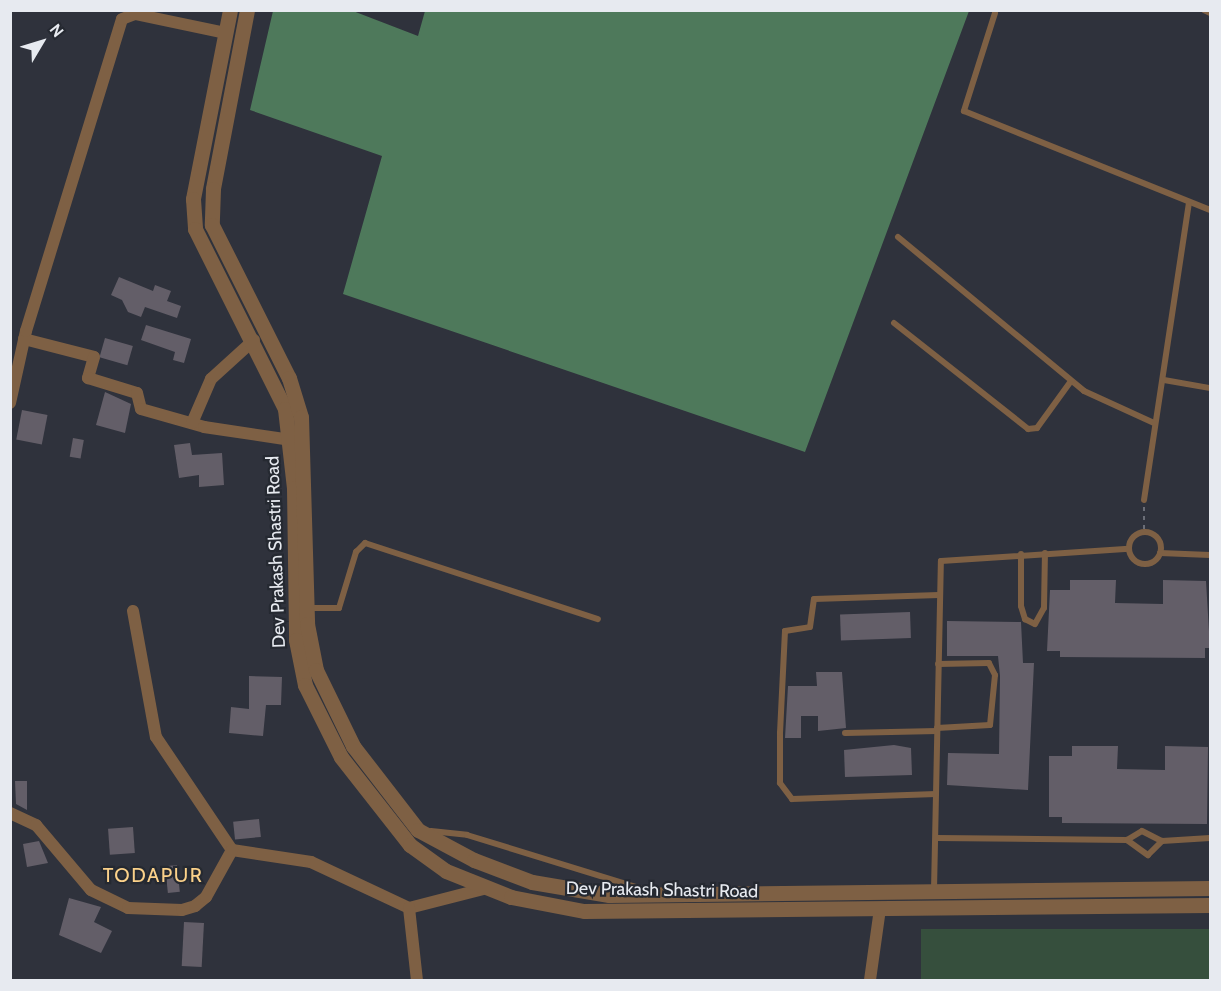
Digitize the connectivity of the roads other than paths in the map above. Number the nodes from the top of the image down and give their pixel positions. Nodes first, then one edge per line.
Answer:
1 (247, 10) edge
2 (1204, 10) edge
3 (995, 13) dead end
4 (1210, 13) edge
5 (227, 23) edge
6 (244, 28) junction
7 (1189, 202) junction
8 (1210, 210) edge
9 (898, 237) dead end
10 (894, 322) dead end
11 (24, 339) junction
12 (254, 340) junction
13 (1164, 380) junction
14 (1071, 381) junction
15 (1210, 388) edge
16 (10, 403) edge
17 (192, 423) junction
18 (1154, 423) junction
19 (291, 440) junction
20 (1144, 500) road end
21 (1129, 549) junction
22 (1045, 553) junction
23 (1160, 553) junction
24 (1021, 554) junction
25 (1210, 555) edge
26 (939, 595) junction
27 (306, 608) junction
28 (133, 611) dead end
29 (598, 619) dead end
30 (938, 664) junction
31 (937, 729) junction
32 (845, 733) dead end
33 (936, 794) junction
34 (10, 813) edge
35 (418, 830) junction
36 (936, 838) junction
37 (1210, 838) edge
38 (1127, 840) junction
39 (1162, 841) junction
40 (232, 850) junction
41 (503, 872) junction
42 (1210, 888) edge
43 (491, 889) junction
44 (934, 891) junction
45 (659, 896) junction
46 (1210, 906) edge
47 (409, 908) junction
48 (880, 909) junction
49 (417, 981) edge
50 (870, 981) edge

1 - 6 street, Dev Prakash Shastri Road
2 - 4 lane
3 - 7 lane
5 - 6 street
5 - 11 street
5 - 12 street, Dev Prakash Shastri Road
6 - 27 street, Dev Prakash Shastri Road
7 - 8 lane
7 - 13 lane
9 - 14 lane
10 - 14 lane
11 - 16 street
11 - 17 street
12 - 17 street
12 - 19 street, Dev Prakash Shastri Road
13 - 15 lane
13 - 18 lane
14 - 18 lane
17 - 19 street
18 - 20 lane
19 - 43 street, Dev Prakash Shastri Road
21 - 22 lane
21 - 23 lane
21 - 23 lane
22 - 24 lane
22 - 24 lane
23 - 25 lane
24 - 26 lane
26 - 30 lane
26 - 33 lane
27 - 29 lane
27 - 35 street, Dev Prakash Shastri Road
28 - 40 street
30 - 31 lane
30 - 31 lane
31 - 32 lane
31 - 33 lane
33 - 36 lane
34 - 40 street
35 - 41 street, Dev Prakash Shastri Road
35 - 45 lane
36 - 38 lane
36 - 44 lane
37 - 39 lane
38 - 39 lane
38 - 39 lane
40 - 47 street
41 - 43 street
41 - 45 street, Dev Prakash Shastri Road
42 - 44 street, Dev Prakash Shastri Road
43 - 47 street
43 - 48 street, Dev Prakash Shastri Road
44 - 45 street, Dev Prakash Shastri Road
46 - 48 street, Dev Prakash Shastri Road
47 - 49 street
48 - 50 street

